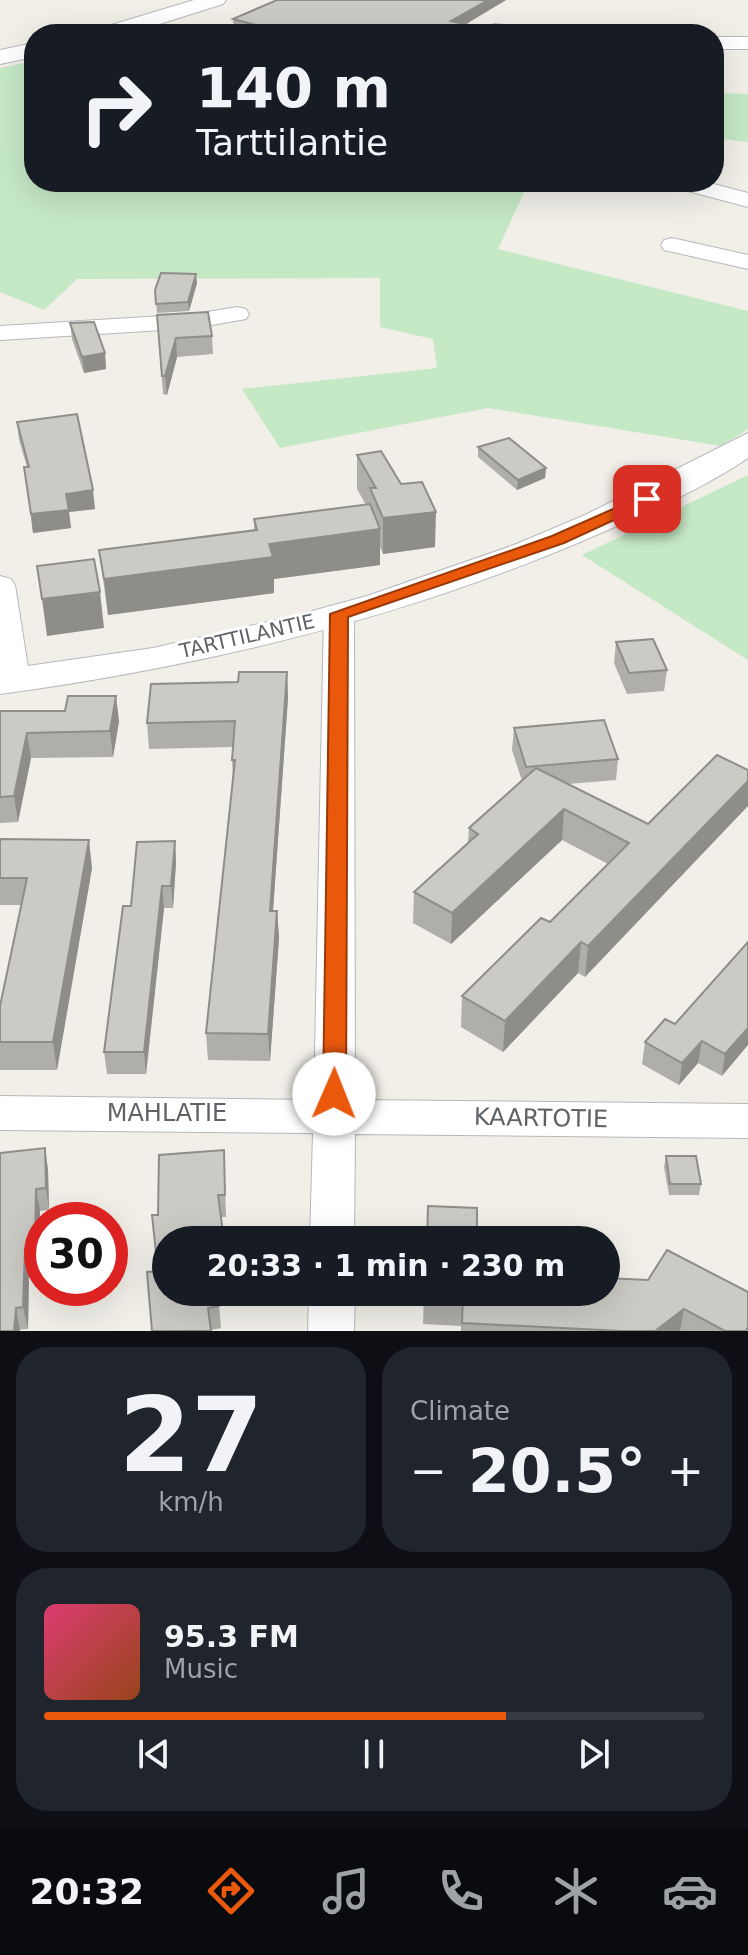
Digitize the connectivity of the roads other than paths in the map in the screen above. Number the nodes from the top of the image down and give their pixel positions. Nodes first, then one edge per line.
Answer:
1 (216, 0) edge
2 (138, 24) edge
3 (724, 43) edge
4 (748, 43) edge
5 (0, 49) edge
6 (24, 50) edge
7 (24, 52) edge
8 (0, 57) edge
9 (718, 192) edge
10 (748, 200) edge
11 (672, 245) dead end
12 (748, 262) edge
13 (237, 314) dead end
14 (0, 333) edge
15 (748, 443) edge
16 (0, 585) edge
17 (339, 614) junction
18 (7, 681) edge
19 (0, 1113) edge
20 (334, 1114) junction
21 (748, 1121) edge
22 (332, 1226) edge
23 (332, 1306) edge
24 (331, 1331) edge

1 - 2 street
3 - 4 street
5 - 6 street
7 - 8 street
9 - 10 street
11 - 12 street
13 - 14 street
15 - 17 street, TARTTILANTIE
16 - 18 street
17 - 18 street, TARTTILANTIE
17 - 20 street
19 - 20 street, MAHLATIE
20 - 21 street, KAARTOTIE
20 - 22 street
23 - 24 street

